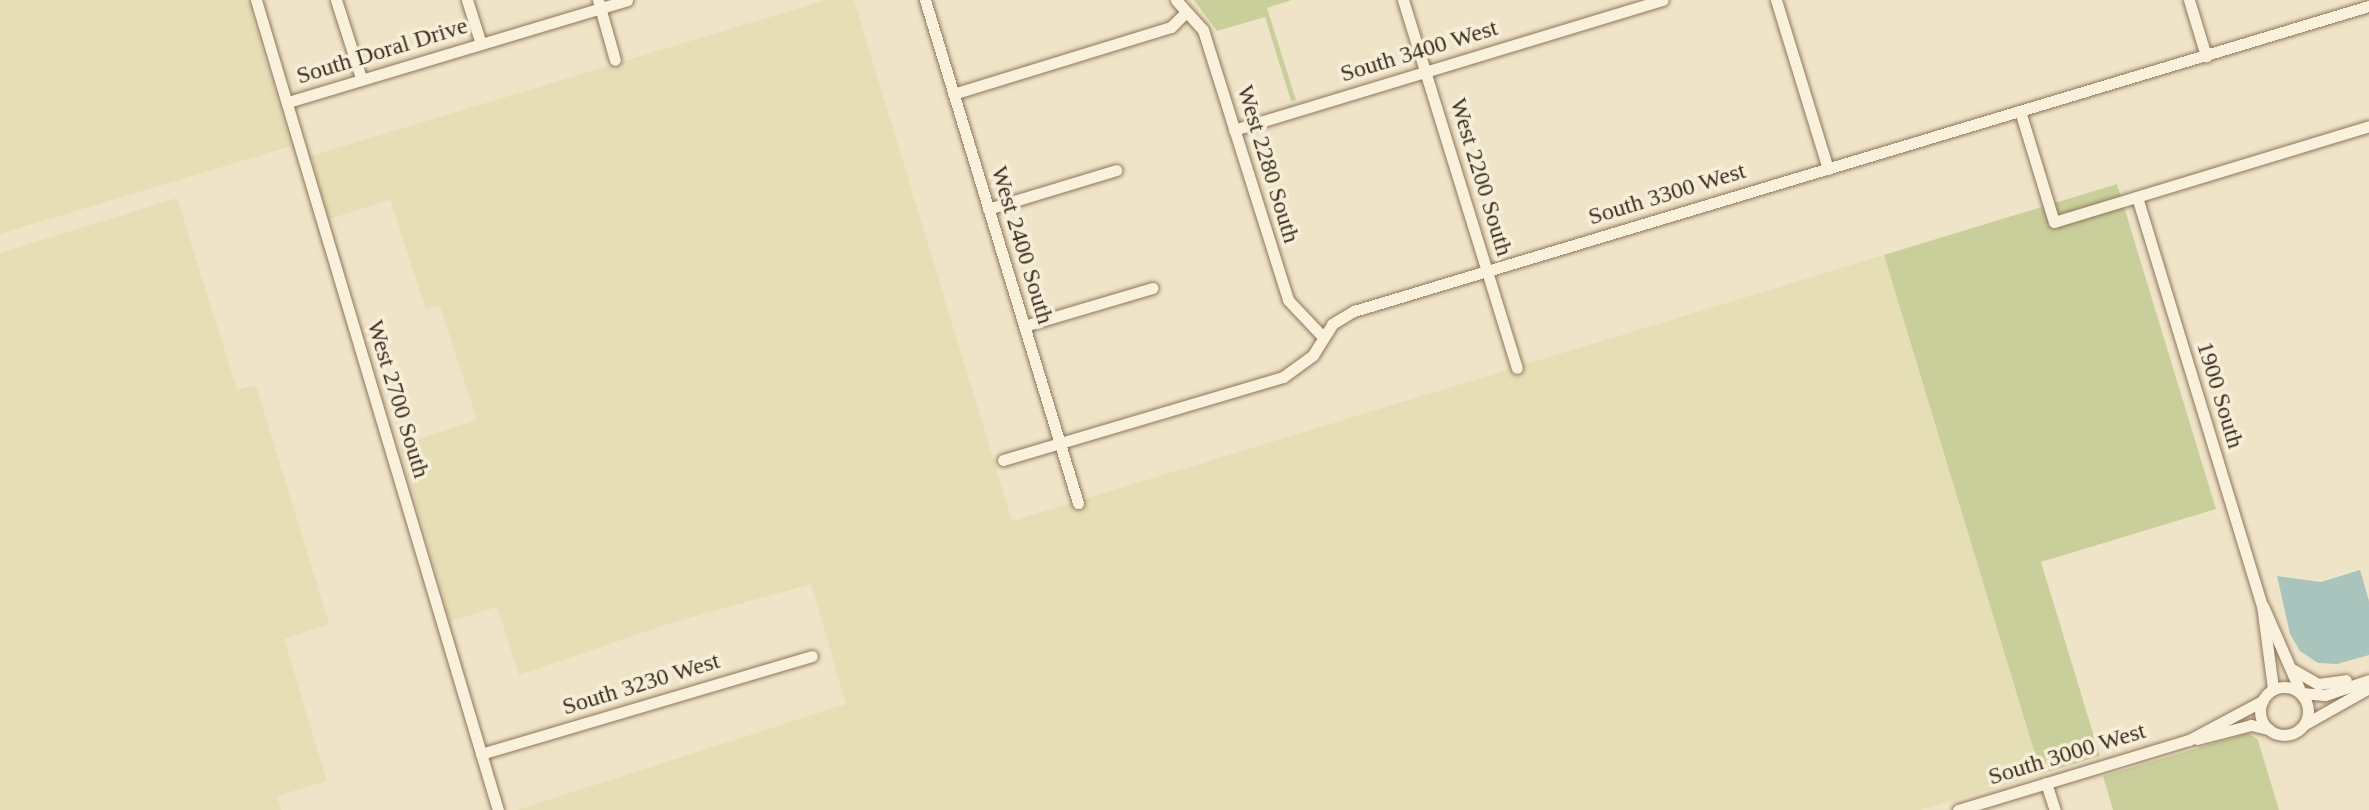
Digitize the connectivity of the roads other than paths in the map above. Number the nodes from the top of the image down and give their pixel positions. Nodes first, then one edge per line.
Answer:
1 (256, 0) edge
2 (336, 0) edge
3 (467, 0) edge
4 (627, 0) edge
5 (925, 0) edge
6 (1176, 0) edge
7 (1403, 0) edge
8 (1663, 0) edge
9 (1776, 0) edge
10 (2189, 0) edge
11 (599, 4) edge
12 (2369, 6) edge
13 (1186, 12) junction
14 (481, 44) junction
15 (2206, 56) junction
16 (615, 60) dead end
17 (1425, 72) junction
18 (361, 78) junction
19 (953, 94) junction
20 (288, 102) junction
21 (2020, 111) junction
22 (2369, 126) edge
23 (1234, 130) junction
24 (1828, 169) junction
25 (1116, 170) dead end
26 (2137, 197) junction
27 (988, 209) junction
28 (1487, 271) junction
29 (1152, 288) dead end
30 (1024, 326) junction
31 (1323, 337) junction
32 (1517, 368) dead end
33 (1060, 443) junction
34 (1003, 460) dead end
35 (1078, 503) dead end
36 (2262, 605) junction
37 (812, 656) dead end
38 (2285, 660) junction
39 (2367, 683) edge
40 (2273, 689) junction
41 (2301, 693) junction
42 (2262, 701) junction
43 (2304, 724) junction
44 (2269, 730) junction
45 (2189, 740) junction
46 (481, 754) junction
47 (2046, 783) junction
48 (498, 810) edge
49 (1958, 810) edge
50 (2055, 810) edge

1 - 20 street, West 2700 South
2 - 18 street
3 - 14 street
4 - 11 street, South Doral Drive
5 - 19 street, West 2400 South
6 - 13 street, West 2280 South
7 - 17 street, West 2200 South
8 - 17 street, South 3400 West
9 - 24 street
10 - 15 street
11 - 14 street, South Doral Drive
11 - 16 street
12 - 15 street, South 3300 West
13 - 19 street
13 - 23 street, West 2280 South
14 - 18 street, South Doral Drive
15 - 21 street, South 3300 West
17 - 23 street, South 3400 West
17 - 28 street, West 2200 South
18 - 20 street, South Doral Drive
19 - 27 street, West 2400 South
20 - 46 street, West 2700 South
21 - 24 street, South 3300 West
21 - 26 street
22 - 26 street
23 - 31 street, West 2280 South
24 - 28 street, South 3300 West
25 - 27 street
26 - 36 street, 1900 South
27 - 30 street, West 2400 South
28 - 31 street, South 3300 West
28 - 32 street, West 2200 South
29 - 30 street
30 - 33 street, West 2400 South
31 - 33 street, South 3300 West
33 - 34 street, South 3300 West
33 - 35 street, West 2400 South
36 - 38 street
36 - 40 street
37 - 46 street, South 3230 West
38 - 39 street
38 - 41 street
39 - 41 street
39 - 43 street
40 - 41 street
40 - 42 street
41 - 43 street
42 - 44 street
42 - 45 street, South 3000 West
43 - 44 street
44 - 45 street, South 3000 West
45 - 47 street, South 3000 West
46 - 48 street, West 2700 South
47 - 49 street, South 3000 West
47 - 50 street

